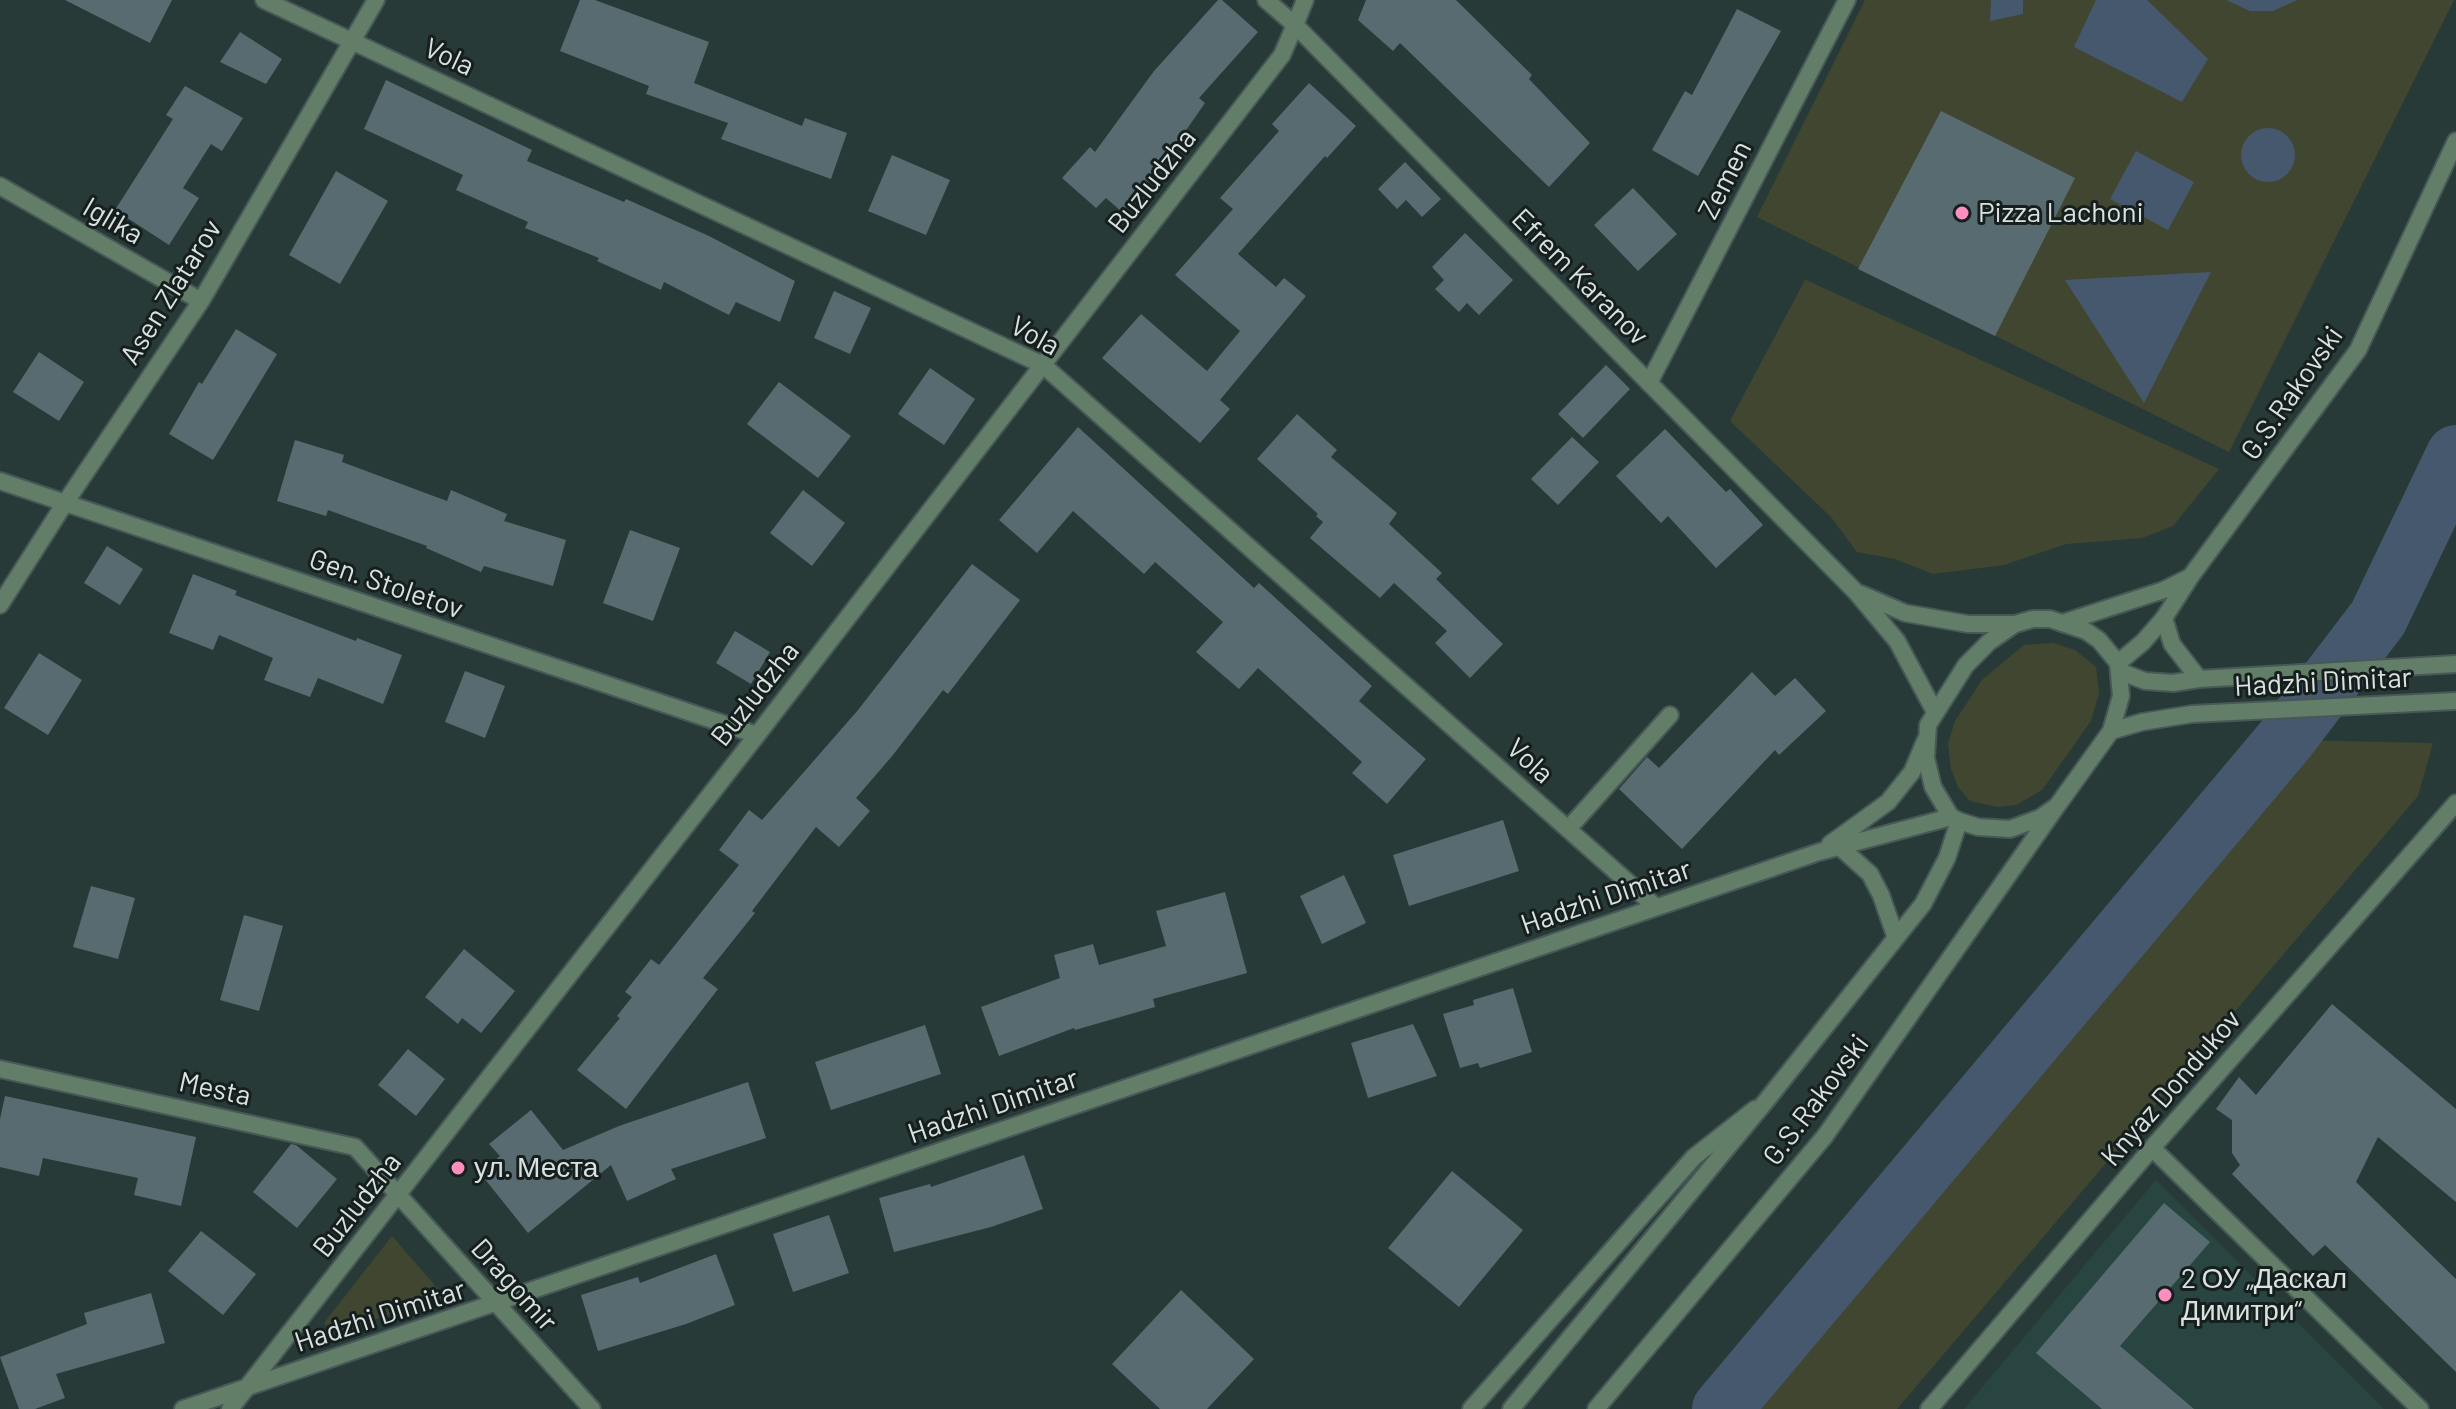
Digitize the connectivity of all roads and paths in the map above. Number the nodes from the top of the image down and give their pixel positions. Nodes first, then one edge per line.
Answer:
1 (264, 0) edge
2 (376, 0) edge
3 (1266, 0) edge
4 (1305, 0) edge
5 (1847, 0) edge
6 (1295, 25) junction
7 (350, 40) junction
8 (2456, 141) edge
9 (0, 186) edge
10 (201, 301) junction
11 (1043, 365) junction
12 (1649, 383) junction
13 (0, 481) edge
14 (65, 503) junction
15 (2191, 576) junction
16 (1856, 592) junction
17 (0, 605) edge
18 (2164, 618) junction
19 (2062, 623) junction
20 (2015, 624) junction
21 (2456, 664) edge
22 (2120, 667) junction
23 (2199, 679) junction
24 (2456, 701) edge
25 (1935, 712) junction
26 (1670, 715) dead end
27 (2111, 731) junction
28 (757, 735) junction
29 (1925, 741) junction
30 (2456, 803) edge
31 (2057, 806) junction
32 (1955, 819) junction
33 (1568, 829) junction
34 (1839, 846) junction
35 (1819, 852) junction
36 (1656, 907) junction
37 (1896, 938) junction
38 (0, 1069) edge
39 (1766, 1101) junction
40 (2152, 1148) junction
41 (398, 1195) junction
42 (497, 1304) junction
43 (247, 1387) junction
44 (183, 1409) edge
45 (230, 1409) edge
46 (592, 1409) edge
47 (1471, 1409) edge
48 (1511, 1409) edge
49 (1596, 1409) edge
50 (1929, 1409) edge
51 (2420, 1409) edge

1 - 7 street, Vola
2 - 7 street, Asen Zlatarov
3 - 6 street, Efrem Karanov
4 - 6 street, Buzludzha
5 - 12 street, Zemen
6 - 11 street, Buzludzha
6 - 12 street, Efrem Karanov
7 - 10 street, Asen Zlatarov
7 - 11 street, Vola
8 - 15 street, G.S.Rakovski
9 - 10 street, Iglika
10 - 14 street, Asen Zlatarov
11 - 28 street, Buzludzha
11 - 33 street, Vola
12 - 16 street, Efrem Karanov
13 - 14 street, Gen. Stoletov
14 - 17 street, Asen Zlatarov
14 - 28 street, Gen. Stoletov
15 - 18 street, G.S.Rakovski
15 - 19 street
16 - 20 street
16 - 25 street, Efrem Karanov
18 - 22 street, G.S.Rakovski
18 - 23 street
19 - 20 street
19 - 22 street
20 - 25 street
21 - 23 street, Hadzhi Dimitar
22 - 23 street, Hadzhi Dimitar
22 - 27 street
24 - 27 street, Hadzhi Dimitar
25 - 29 street
26 - 33 street
27 - 31 street
28 - 41 street, Buzludzha
29 - 32 street
29 - 35 street
30 - 40 street, Knyaz Dondukov
31 - 32 street
31 - 49 street, G.S.Rakovski
32 - 34 street, Hadzhi Dimitar
32 - 37 street, G.S.Rakovski
33 - 36 street, Vola
34 - 35 street, Hadzhi Dimitar
34 - 37 street
35 - 36 street, Hadzhi Dimitar
36 - 42 street, Hadzhi Dimitar
37 - 39 street, G.S.Rakovski
38 - 41 street, Mesta
39 - 47 street
39 - 48 street, G.S.Rakovski
40 - 50 street, Knyaz Dondukov
40 - 51 street
41 - 42 street, Dragomir
41 - 43 street, Buzludzha
42 - 43 street, Hadzhi Dimitar
42 - 46 street, Dragomir
43 - 44 street, Hadzhi Dimitar
43 - 45 street, Buzludzha

